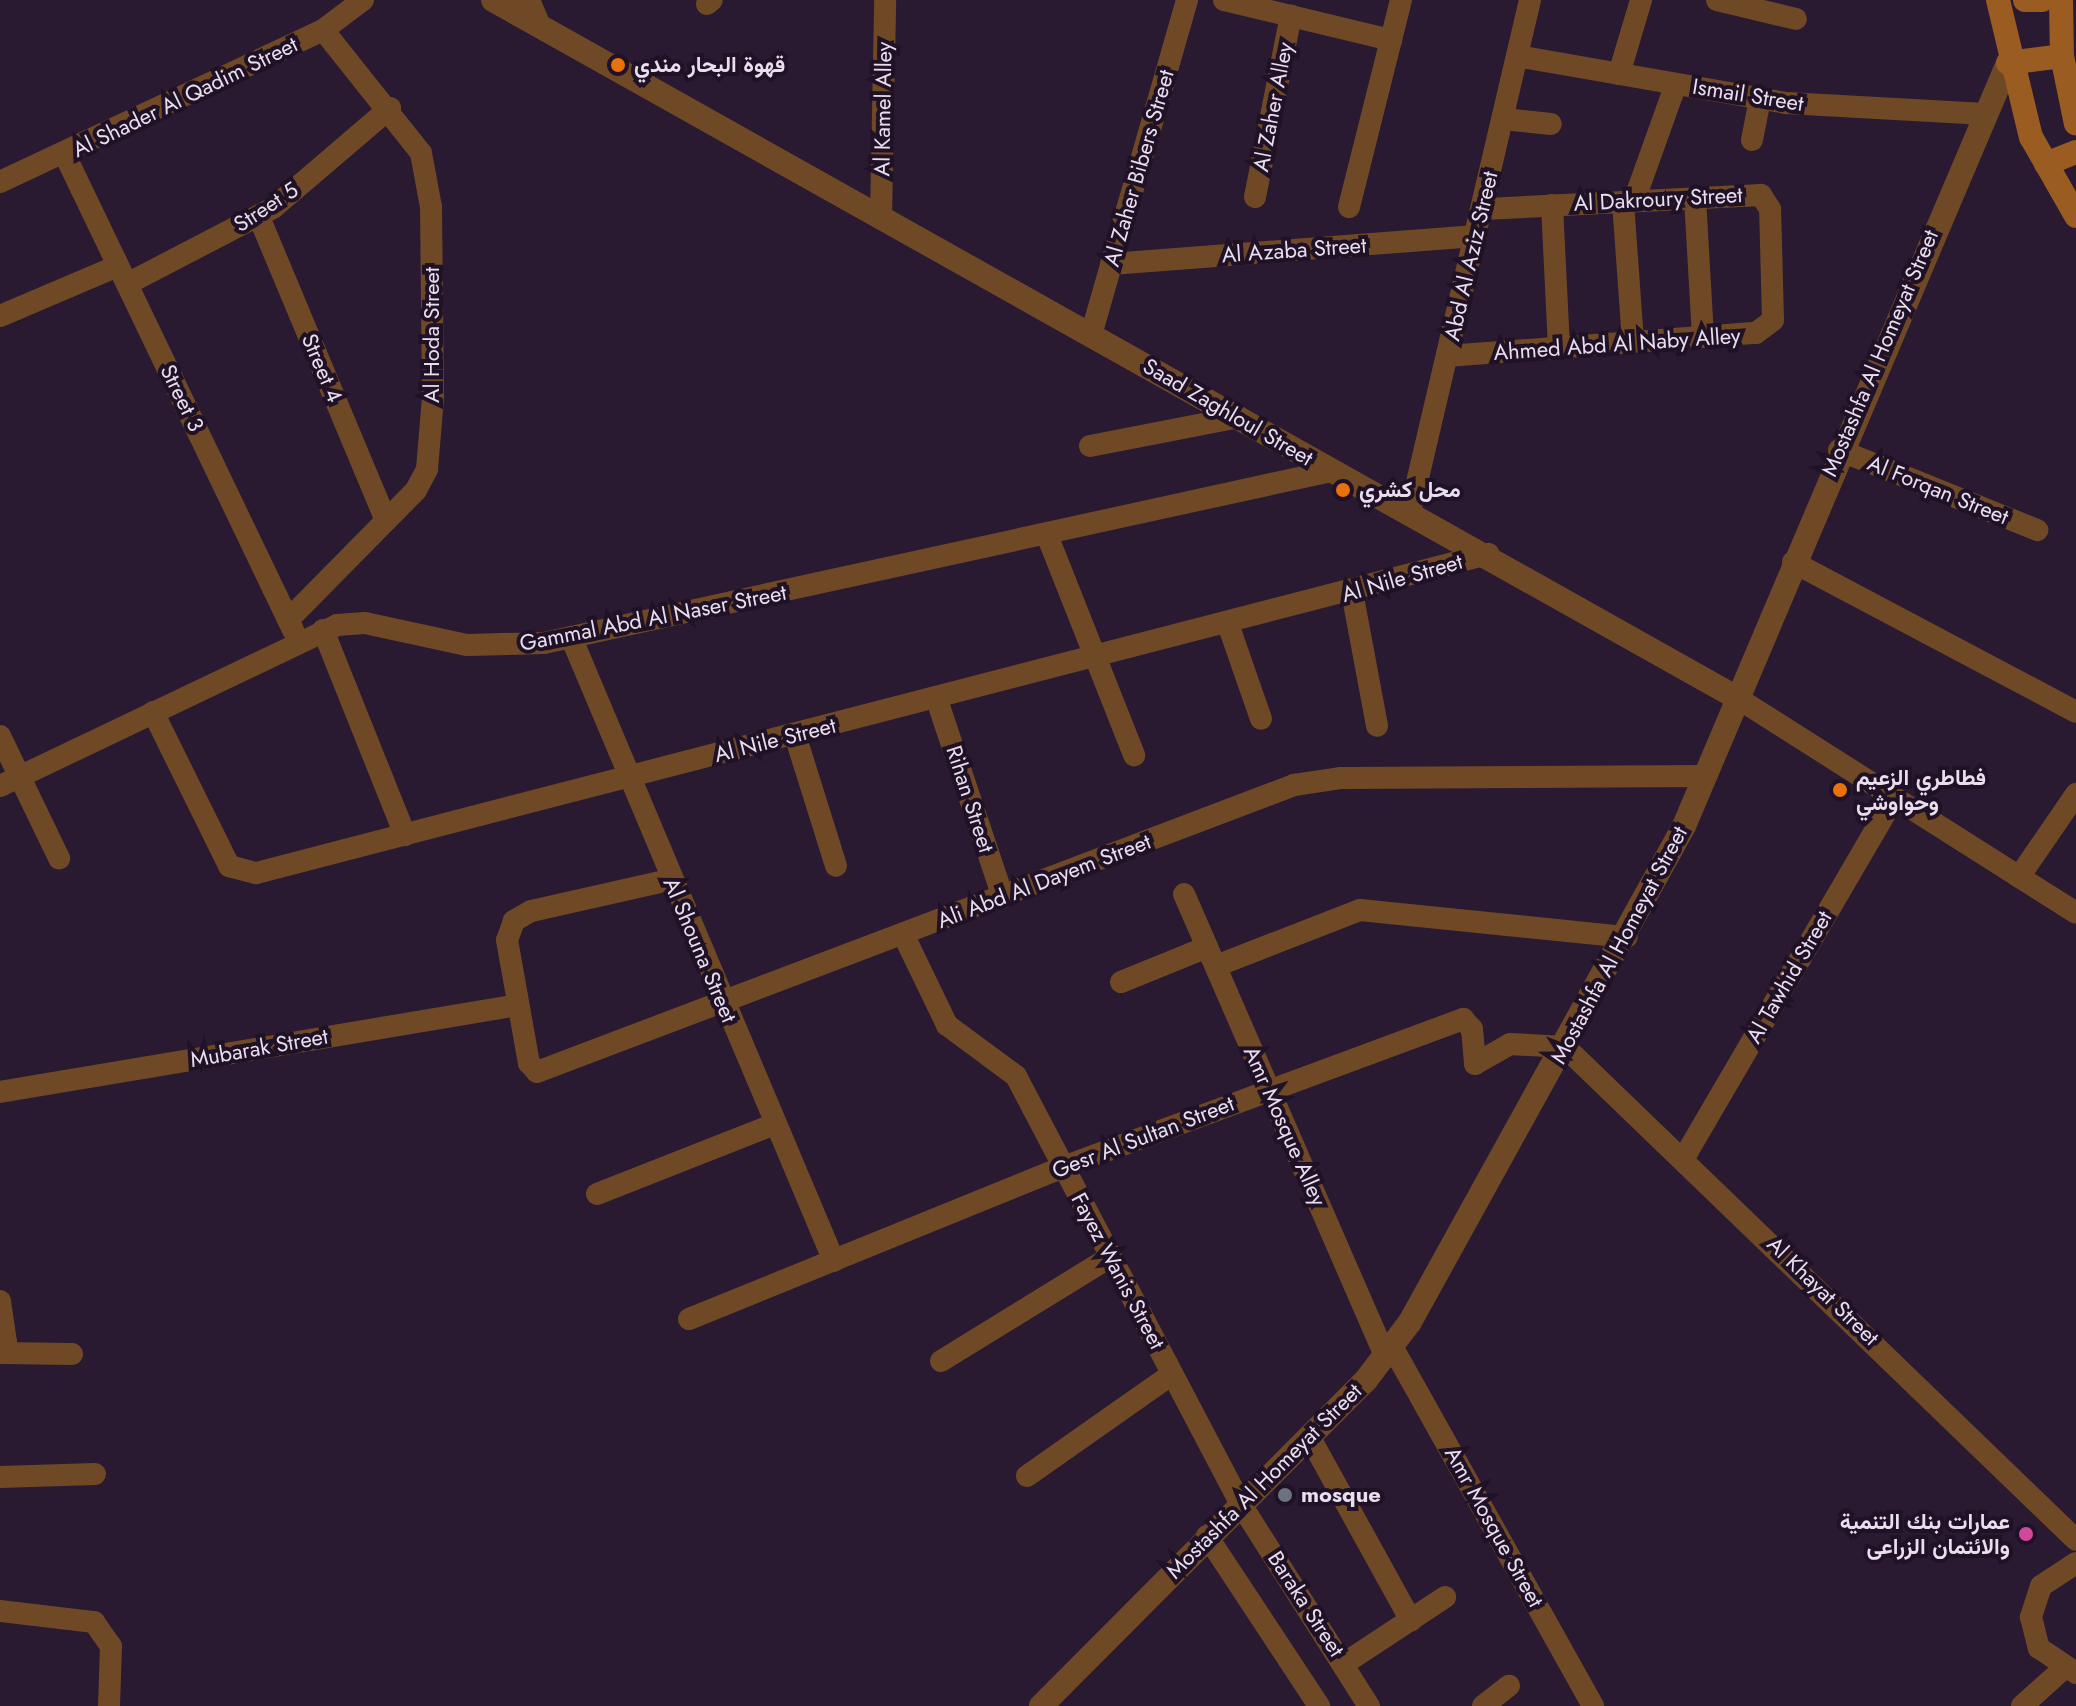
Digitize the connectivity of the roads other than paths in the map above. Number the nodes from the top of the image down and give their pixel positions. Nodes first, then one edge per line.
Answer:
1 (363, 0) edge
2 (493, 0) edge
3 (529, 0) edge
4 (885, 0) edge
5 (1187, 0) edge
6 (1224, 0) edge
7 (1401, 0) edge
8 (1530, 0) edge
9 (1641, 0) edge
10 (1717, 0) edge
11 (1998, 0) edge
12 (2025, 0) edge
13 (2042, 0) edge
14 (2061, 0) edge
15 (1291, 16) junction
16 (1796, 19) dead end
17 (540, 26) junction
18 (323, 30) junction
19 (1391, 40) junction
20 (1517, 56) junction
21 (2062, 56) junction
22 (2008, 63) junction
23 (1619, 74) junction
24 (1676, 84) junction
25 (1760, 99) junction
26 (390, 108) junction
27 (1981, 114) junction
28 (1503, 119) junction
29 (1551, 124) dead end
30 (2076, 124) edge
31 (1752, 140) dead end
32 (2076, 152) edge
33 (65, 155) junction
34 (2046, 164) junction
35 (0, 182) edge
36 (1255, 197) dead end
37 (1695, 198) junction
38 (1629, 201) junction
39 (1552, 205) junction
40 (1349, 207) dead end
41 (1482, 209) junction
42 (2076, 216) edge
43 (259, 217) junction
44 (881, 218) junction
45 (1476, 236) junction
46 (1111, 264) junction
47 (122, 275) junction
48 (1774, 312) joint
49 (0, 316) edge
50 (1091, 335) junction
51 (1703, 337) junction
52 (1633, 342) junction
53 (1559, 348) junction
54 (1447, 356) junction
55 (1239, 417) junction
56 (1090, 446) dead end
57 (1839, 450) junction
58 (1331, 471) junction
59 (1410, 512) junction
60 (386, 520) junction
61 (2037, 530) dead end
62 (1047, 535) junction
63 (1488, 554) junction
64 (1793, 562) junction
65 (1352, 592) junction
66 (288, 620) junction
67 (1229, 627) junction
68 (323, 630) junction
69 (571, 637) junction
70 (298, 642) junction
71 (1096, 659) junction
72 (1739, 699) junction
73 (937, 700) junction
74 (153, 712) junction
75 (2076, 712) edge
76 (1261, 719) dead end
77 (1377, 726) dead end
78 (795, 735) junction
79 (0, 736) edge
80 (1134, 755) dead end
81 (1706, 776) junction
82 (625, 778) junction
83 (10, 781) edge
84 (1894, 798) junction
85 (2074, 801) edge
86 (405, 835) junction
87 (59, 858) dead end
88 (836, 866) dead end
89 (2019, 877) junction
90 (669, 880) junction
91 (1184, 894) dead end
92 (1003, 897) junction
93 (2076, 913) edge
94 (904, 936) junction
95 (1627, 937) junction
96 (1212, 957) junction
97 (1121, 982) dead end
98 (518, 1005) junction
99 (724, 1005) junction
100 (1565, 1047) junction
101 (1269, 1089) junction
102 (0, 1092) edge
103 (775, 1124) junction
104 (1685, 1156) junction
105 (1063, 1167) junction
106 (597, 1194) dead end
107 (1110, 1257) junction
108 (834, 1261) junction
109 (0, 1301) edge
110 (689, 1319) dead end
111 (0, 1352) edge
112 (1389, 1353) junction
113 (72, 1354) dead end
114 (941, 1361) dead end
115 (1172, 1374) junction
116 (1309, 1436) junction
117 (95, 1474) dead end
118 (1027, 1476) dead end
119 (0, 1477) edge
120 (1240, 1503) junction
121 (1207, 1536) junction
122 (2076, 1540) edge
123 (2076, 1563) edge
124 (1445, 1597) dead end
125 (0, 1611) edge
126 (1411, 1621) junction
127 (1345, 1663) junction
128 (2070, 1671) edge
129 (1509, 1686) dead end
130 (109, 1706) edge
131 (1041, 1706) edge
132 (1319, 1706) edge
133 (1369, 1706) edge
134 (1483, 1706) edge
135 (1593, 1706) edge
136 (2022, 1706) edge

1 - 18 street, Al Shader Al Qadim Street
2 - 17 street, Saad Zaghloul Street
3 - 17 street
4 - 44 street, Al Kamel Alley
5 - 46 street, Al Zaher Bibers Street
6 - 15 street
7 - 19 street
8 - 20 street, Abd Al Aziz Street
9 - 23 street
10 - 16 street
11 - 22 main road
12 - 13 main road
14 - 21 main road
15 - 19 street
15 - 36 street, Al Zaher Alley
17 - 44 street, Saad Zaghloul Street
18 - 26 street, Al Hoda Street
18 - 33 street, Al Shader Al Qadim Street
19 - 40 street
20 - 23 street, Ismail Street
20 - 28 street, Abd Al Aziz Street
21 - 22 main road
21 - 30 main road
22 - 27 street, Mostashfa Al Homeyat Street
22 - 34 main road
23 - 24 street, Ismail Street
24 - 25 street, Ismail Street
24 - 38 street
25 - 27 street, Ismail Street
25 - 31 street
26 - 43 street, Street 5
26 - 60 street, Al Hoda Street
27 - 57 street, Mostashfa Al Homeyat Street
28 - 29 street
28 - 41 street, Abd Al Aziz Street
32 - 34 main road
33 - 35 street, Al Shader Al Qadim Street
33 - 47 street, Street 3
34 - 42 main road
37 - 38 street, Al Dakroury Street
37 - 48 street, Al Dakroury Street
37 - 51 street
38 - 39 street, Al Dakroury Street
38 - 52 street
39 - 41 street, Al Dakroury Street
39 - 53 street
41 - 45 street, Abd Al Aziz Street
43 - 47 street, Street 5
43 - 60 street, Street 4
44 - 50 street, Saad Zaghloul Street
45 - 46 street, Al Azaba Street
45 - 54 street, Abd Al Aziz Street
46 - 50 street, Al Zaher Bibers Street
47 - 49 street, Street 5
47 - 66 street, Street 3
48 - 51 street, Ahmed Abd Al Naby Alley
50 - 55 street, Saad Zaghloul Street
51 - 52 street, Ahmed Abd Al Naby Alley
52 - 53 street, Ahmed Abd Al Naby Alley
53 - 54 street, Ahmed Abd Al Naby Alley
54 - 59 street, Abd Al Aziz Street
55 - 56 street
55 - 58 street, Saad Zaghloul Street
57 - 61 street, Al Forqan Street
57 - 64 street, Mostashfa Al Homeyat Street
58 - 59 street, Saad Zaghloul Street
58 - 62 street, Gammal Abd Al Naser Street
59 - 63 street, Saad Zaghloul Street
60 - 66 street, Al Hoda Street
62 - 69 street, Gammal Abd Al Naser Street
62 - 71 street
63 - 65 street, Al Nile Street
63 - 72 street, Saad Zaghloul Street
64 - 72 street, Mostashfa Al Homeyat Street
64 - 75 street
65 - 67 street, Al Nile Street
65 - 77 street
66 - 70 street, Street 3
67 - 71 street, Al Nile Street
67 - 76 street
68 - 69 street, Gammal Abd Al Naser Street
68 - 70 street, Gammal Abd Al Naser Street
68 - 86 street
69 - 82 street, Al Shouna Street
70 - 74 street, Gammal Abd Al Naser Street
71 - 73 street, Al Nile Street
71 - 80 street
72 - 81 street, Mostashfa Al Homeyat Street
72 - 84 street, Saad Zaghloul Street
73 - 78 street, Al Nile Street
73 - 92 street, Rihan Street
74 - 83 street, Gammal Abd Al Naser Street
74 - 86 street, Al Nile Street
78 - 82 street, Al Nile Street
78 - 88 street
79 - 83 street
81 - 92 street, Ali Abd Al Dayem Street
81 - 95 street, Mostashfa Al Homeyat Street
82 - 86 street, Al Nile Street
82 - 90 street, Al Shouna Street
83 - 87 street
84 - 89 street, Saad Zaghloul Street
84 - 104 street, Al Tawhid Street
85 - 89 street
89 - 93 street, Saad Zaghloul Street
90 - 98 street, Ali Abd Al Dayem Street
90 - 99 street, Al Shouna Street
91 - 96 street, Amr Mosque Alley
92 - 94 street, Ali Abd Al Dayem Street
94 - 99 street, Ali Abd Al Dayem Street
94 - 105 street, Fayez Wanis Street
95 - 96 street
95 - 100 street, Mostashfa Al Homeyat Street
96 - 97 street
96 - 101 street, Amr Mosque Alley
98 - 99 street, Ali Abd Al Dayem Street
98 - 102 street, Mubarak Street
99 - 103 street, Al Shouna Street
100 - 101 street, Gesr Al Sultan Street
100 - 104 street, Al Khayat Street
100 - 112 street, Mostashfa Al Homeyat Street
101 - 105 street, Gesr Al Sultan Street
101 - 112 street, Amr Mosque Alley
103 - 106 street
103 - 108 street, Al Shouna Street
104 - 122 street, Al Khayat Street
105 - 107 street, Fayez Wanis Street
105 - 108 street, Gesr Al Sultan Street
107 - 114 street
107 - 115 street, Fayez Wanis Street
108 - 110 street, Gesr Al Sultan Street
109 - 111 street
111 - 113 street
112 - 116 street, Mostashfa Al Homeyat Street
112 - 135 street, Amr Mosque Street
115 - 118 street
115 - 120 street, Fayez Wanis Street
116 - 120 street, Mostashfa Al Homeyat Street
116 - 126 street
117 - 119 street
120 - 121 street, Mostashfa Al Homeyat Street
120 - 127 street, Baraka Street
121 - 131 street, Mostashfa Al Homeyat Street
121 - 132 street, Baraka Street
123 - 128 street
124 - 126 street
125 - 130 street
126 - 127 street
127 - 133 street, Baraka Street
128 - 136 street
129 - 134 street

